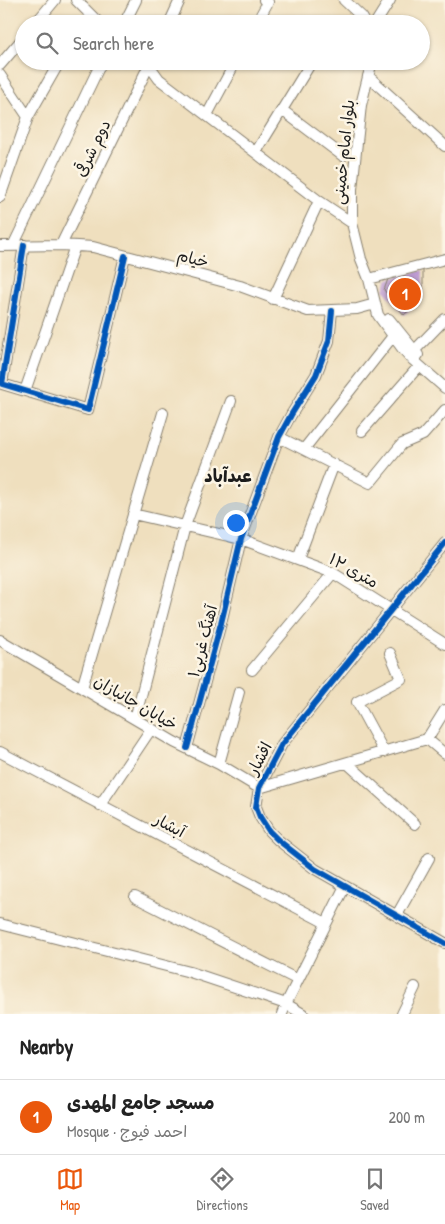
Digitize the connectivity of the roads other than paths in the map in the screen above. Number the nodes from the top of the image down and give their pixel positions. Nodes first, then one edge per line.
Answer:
1 (55, 0) edge
2 (76, 0) edge
3 (136, 0) edge
4 (180, 0) edge
5 (264, 0) edge
6 (344, 0) edge
7 (390, 0) edge
8 (42, 15) edge
9 (89, 15) edge
10 (128, 15) edge
11 (173, 15) edge
12 (261, 15) edge
13 (360, 15) edge
14 (381, 15) edge
15 (15, 48) edge
16 (0, 65) edge
17 (55, 70) edge
18 (98, 70) edge
19 (145, 70) edge
20 (154, 70) edge
21 (231, 70) edge
22 (306, 70) edge
23 (370, 70) edge
24 (0, 75) edge
25 (368, 76) junction
26 (282, 110) junction
27 (207, 115) junction
28 (28, 117) junction
29 (445, 144) edge
30 (256, 152) junction
31 (343, 156) dead end
32 (0, 197) edge
33 (319, 201) junction
34 (352, 224) junction
35 (62, 245) junction
36 (0, 246) edge
37 (13, 246) junction
38 (24, 246) junction
39 (75, 246) junction
40 (125, 256) junction
41 (445, 259) edge
42 (369, 279) junction
43 (273, 299) junction
44 (375, 304) junction
45 (332, 311) junction
46 (445, 319) edge
47 (393, 336) junction
48 (414, 351) junction
49 (419, 366) junction
50 (445, 380) edge
51 (445, 388) edge
52 (25, 391) junction
53 (231, 401) dead end
54 (445, 410) edge
55 (163, 413) dead end
56 (362, 431) dead end
57 (279, 437) junction
58 (304, 449) junction
59 (334, 464) junction
60 (133, 514) junction
61 (185, 526) junction
62 (241, 539) junction
63 (445, 543) edge
64 (298, 559) junction
65 (334, 573) junction
66 (392, 609) junction
67 (0, 640) edge
68 (445, 644) edge
69 (390, 653) dead end
70 (252, 670) dead end
71 (82, 688) junction
72 (239, 692) dead end
73 (445, 710) edge
74 (135, 719) junction
75 (151, 728) junction
76 (427, 739) junction
77 (187, 748) junction
78 (0, 752) edge
79 (384, 752) junction
80 (445, 754) edge
81 (347, 762) junction
82 (219, 764) junction
83 (259, 788) junction
84 (100, 805) junction
85 (415, 824) dead end
86 (429, 858) dead end
87 (345, 886) junction
88 (135, 897) dead end
89 (397, 915) junction
90 (0, 924) edge
91 (326, 924) junction
92 (445, 943) edge
93 (298, 980) junction
94 (415, 986) dead end
95 (284, 1009) edge
96 (303, 1014) edge
97 (402, 1014) edge

1 - 8 street
2 - 9 street
3 - 10 street
4 - 11 street
5 - 12 street
6 - 13 street
7 - 14 street
15 - 16 street
17 - 28 street
18 - 37 street
19 - 35 street, دوم شرقی
20 - 27 street
21 - 27 street
22 - 26 street
23 - 25 street, بلوار امام خمینی
24 - 28 street
25 - 29 street
25 - 34 street, بلوار امام خمینی
26 - 30 street
26 - 31 street
27 - 30 street
28 - 32 street
30 - 33 street
33 - 34 street
33 - 43 street
34 - 42 street, بلوار امام خمینی
35 - 38 street, خیام
35 - 39 street, خیام
36 - 37 street, خیام
37 - 38 street, خیام
38 - 52 street
39 - 40 street, خیام
39 - 52 street
40 - 43 street, خیام
40 - 52 street
41 - 42 street
42 - 44 street, بلوار امام خمینی
43 - 45 street, خیام
44 - 45 street, خیام
44 - 47 street, بلوار امام خمینی
44 - 48 street, بلوار امام خمینی
45 - 57 street, آهنگ غربی۱
46 - 48 street
47 - 49 street, بلوار امام خمینی
47 - 58 street
48 - 50 street, بلوار امام خمینی
49 - 51 street, بلوار امام خمینی
49 - 56 street
53 - 61 street
54 - 59 street
55 - 60 street
57 - 58 street
57 - 62 street, آهنگ غربی۱
58 - 59 street
59 - 64 street
60 - 61 street, ۱۲ متری
60 - 71 street
61 - 62 street, ۱۲ متری
61 - 74 street
62 - 64 street, ۱۲ متری
62 - 77 street, آهنگ غربی۱
63 - 66 street, افشار
64 - 65 street, ۱۲ متری
65 - 66 street, ۱۲ متری
65 - 70 street
66 - 68 street, ۱۲ متری
66 - 83 street, افشار
67 - 71 street, خیابان جانبازان
69 - 79 street
71 - 74 street, خیابان جانبازان
72 - 82 street
73 - 76 street
74 - 75 street, خیابان جانبازان
75 - 77 street, خیابان جانبازان
75 - 84 street
76 - 79 street
76 - 80 street
77 - 82 street, خیابان جانبازان
78 - 84 street, آبشار
79 - 81 street
81 - 83 street
81 - 85 street
82 - 83 street, خیابان جانبازان
83 - 87 street, افشار
84 - 91 street, آبشار
86 - 89 street
87 - 89 street, افشار
87 - 91 street
88 - 93 street
89 - 92 street, افشار
90 - 95 street
91 - 93 street
93 - 95 street
94 - 97 street
95 - 96 street

